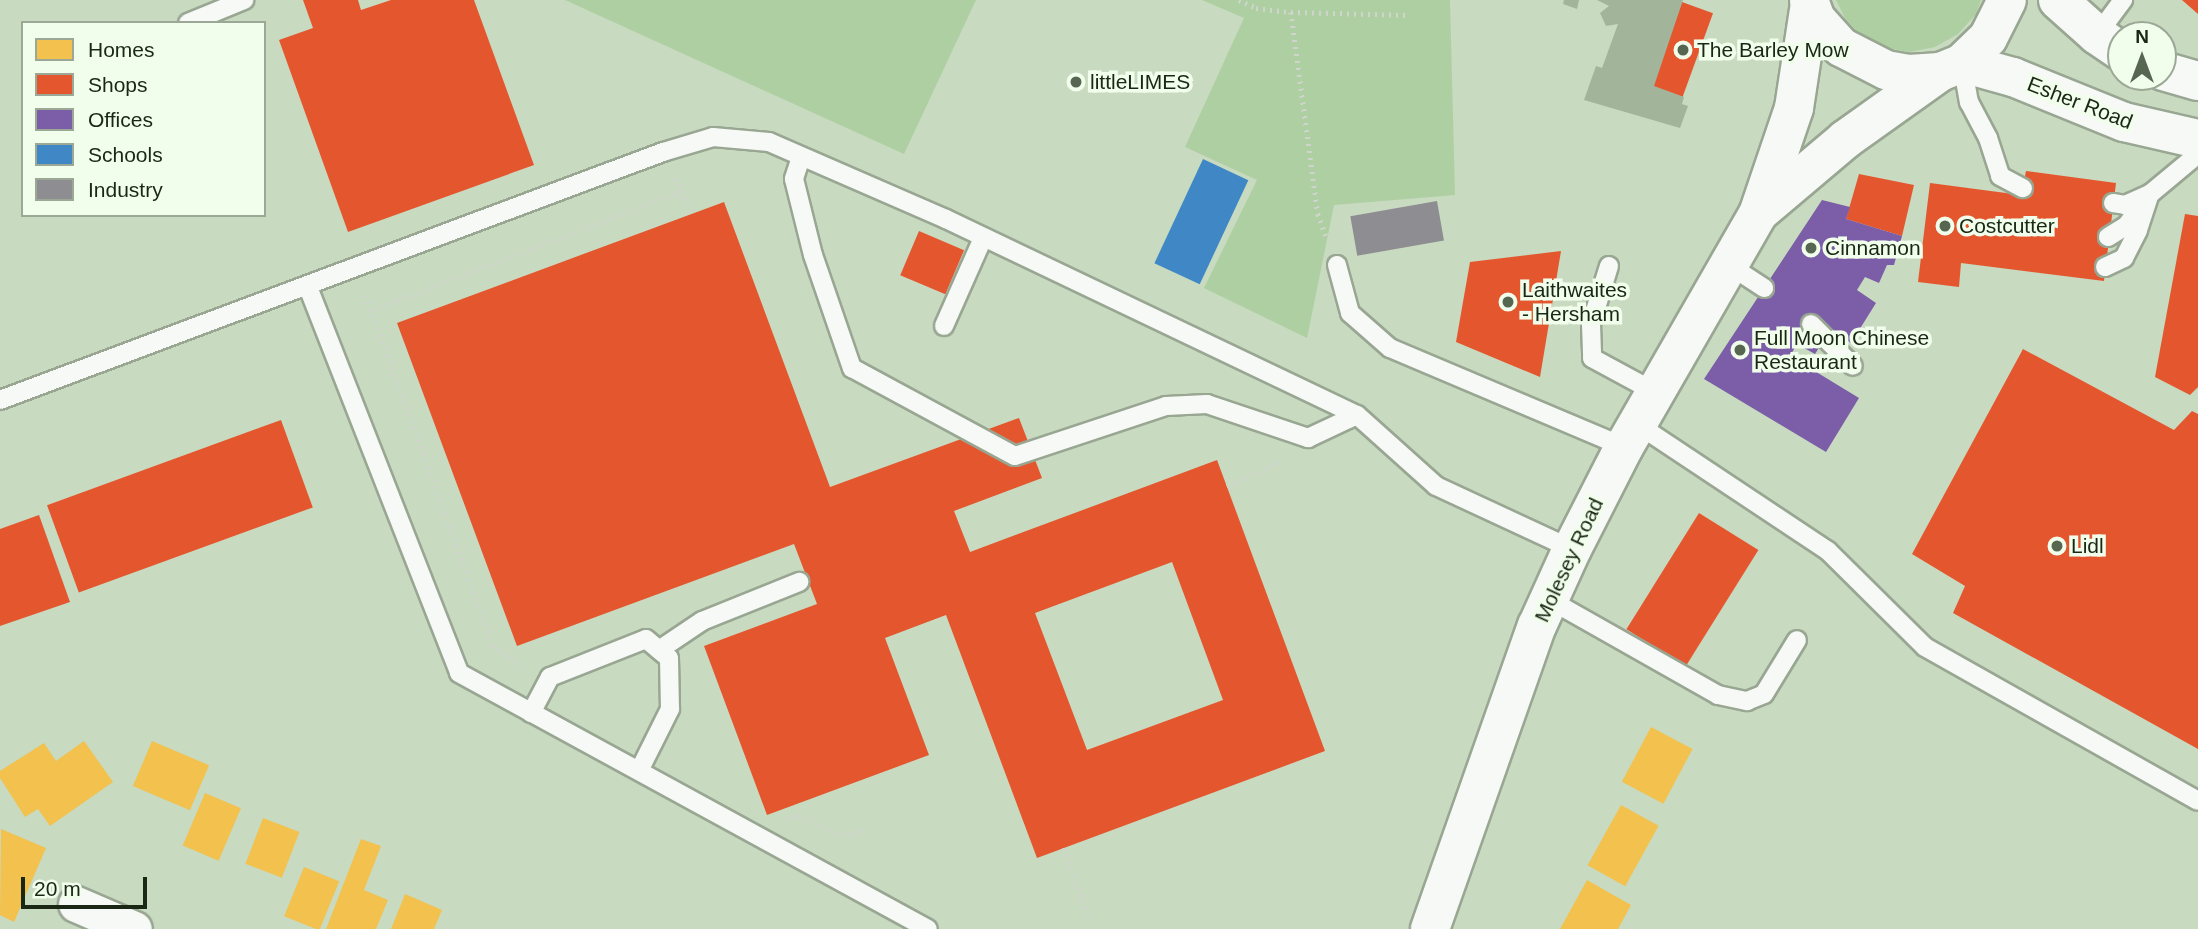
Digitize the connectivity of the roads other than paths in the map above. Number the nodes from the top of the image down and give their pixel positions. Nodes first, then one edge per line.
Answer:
1 (244, 0) edge
2 (2007, 0) edge
3 (2058, 0) edge
4 (2123, 0) edge
5 (1809, 2) edge
6 (193, 21) edge
7 (2116, 21) edge
8 (2107, 41) edge
9 (1951, 68) junction
10 (2177, 75) edge
11 (2198, 81) edge
12 (2198, 139) edge
13 (2198, 154) edge
14 (802, 157) junction
15 (2023, 188) dead end
16 (2150, 194) junction
17 (2113, 202) dead end
18 (1758, 214) junction
19 (2108, 237) dead end
20 (983, 238) junction
21 (1337, 265) road end
22 (1729, 265) junction
23 (1609, 266) dead end
24 (2105, 267) dead end
25 (308, 287) junction
26 (1764, 288) dead end
27 (1811, 324) dead end
28 (944, 326) dead end
29 (1853, 366) dead end
30 (0, 400) edge
31 (1357, 415) junction
32 (1639, 421) junction
33 (1572, 549) junction
34 (799, 582) dead end
35 (1550, 600) junction
36 (1797, 640) dead end
37 (659, 650) junction
38 (531, 713) junction
39 (639, 771) junction
40 (2198, 801) edge
41 (76, 904) dead end
42 (134, 929) edge
43 (928, 929) edge
44 (1430, 929) edge

1 - 6 lane
2 - 9 street, Molesey Road
3 - 8 street
4 - 7 lane
5 - 9 street, Esher Road
5 - 18 street, Molesey Road
9 - 12 street, Esher Road
9 - 15 lane
9 - 18 street, Molesey Road
10 - 11 street
13 - 16 lane
14 - 20 lane
14 - 25 lane
14 - 31 lane
16 - 17 lane
16 - 19 lane
16 - 24 lane
18 - 22 street, Molesey Road
20 - 28 lane
20 - 31 lane
21 - 32 lane
22 - 26 lane
22 - 32 street, Molesey Road
23 - 32 lane
25 - 30 lane
25 - 38 lane
27 - 29 lane
31 - 33 lane
32 - 33 street, Molesey Road
32 - 40 lane
33 - 35 street, Molesey Road
34 - 37 lane
35 - 36 lane
35 - 44 street, Molesey Road
37 - 38 lane
37 - 39 lane
38 - 39 lane
39 - 43 lane
41 - 42 street

